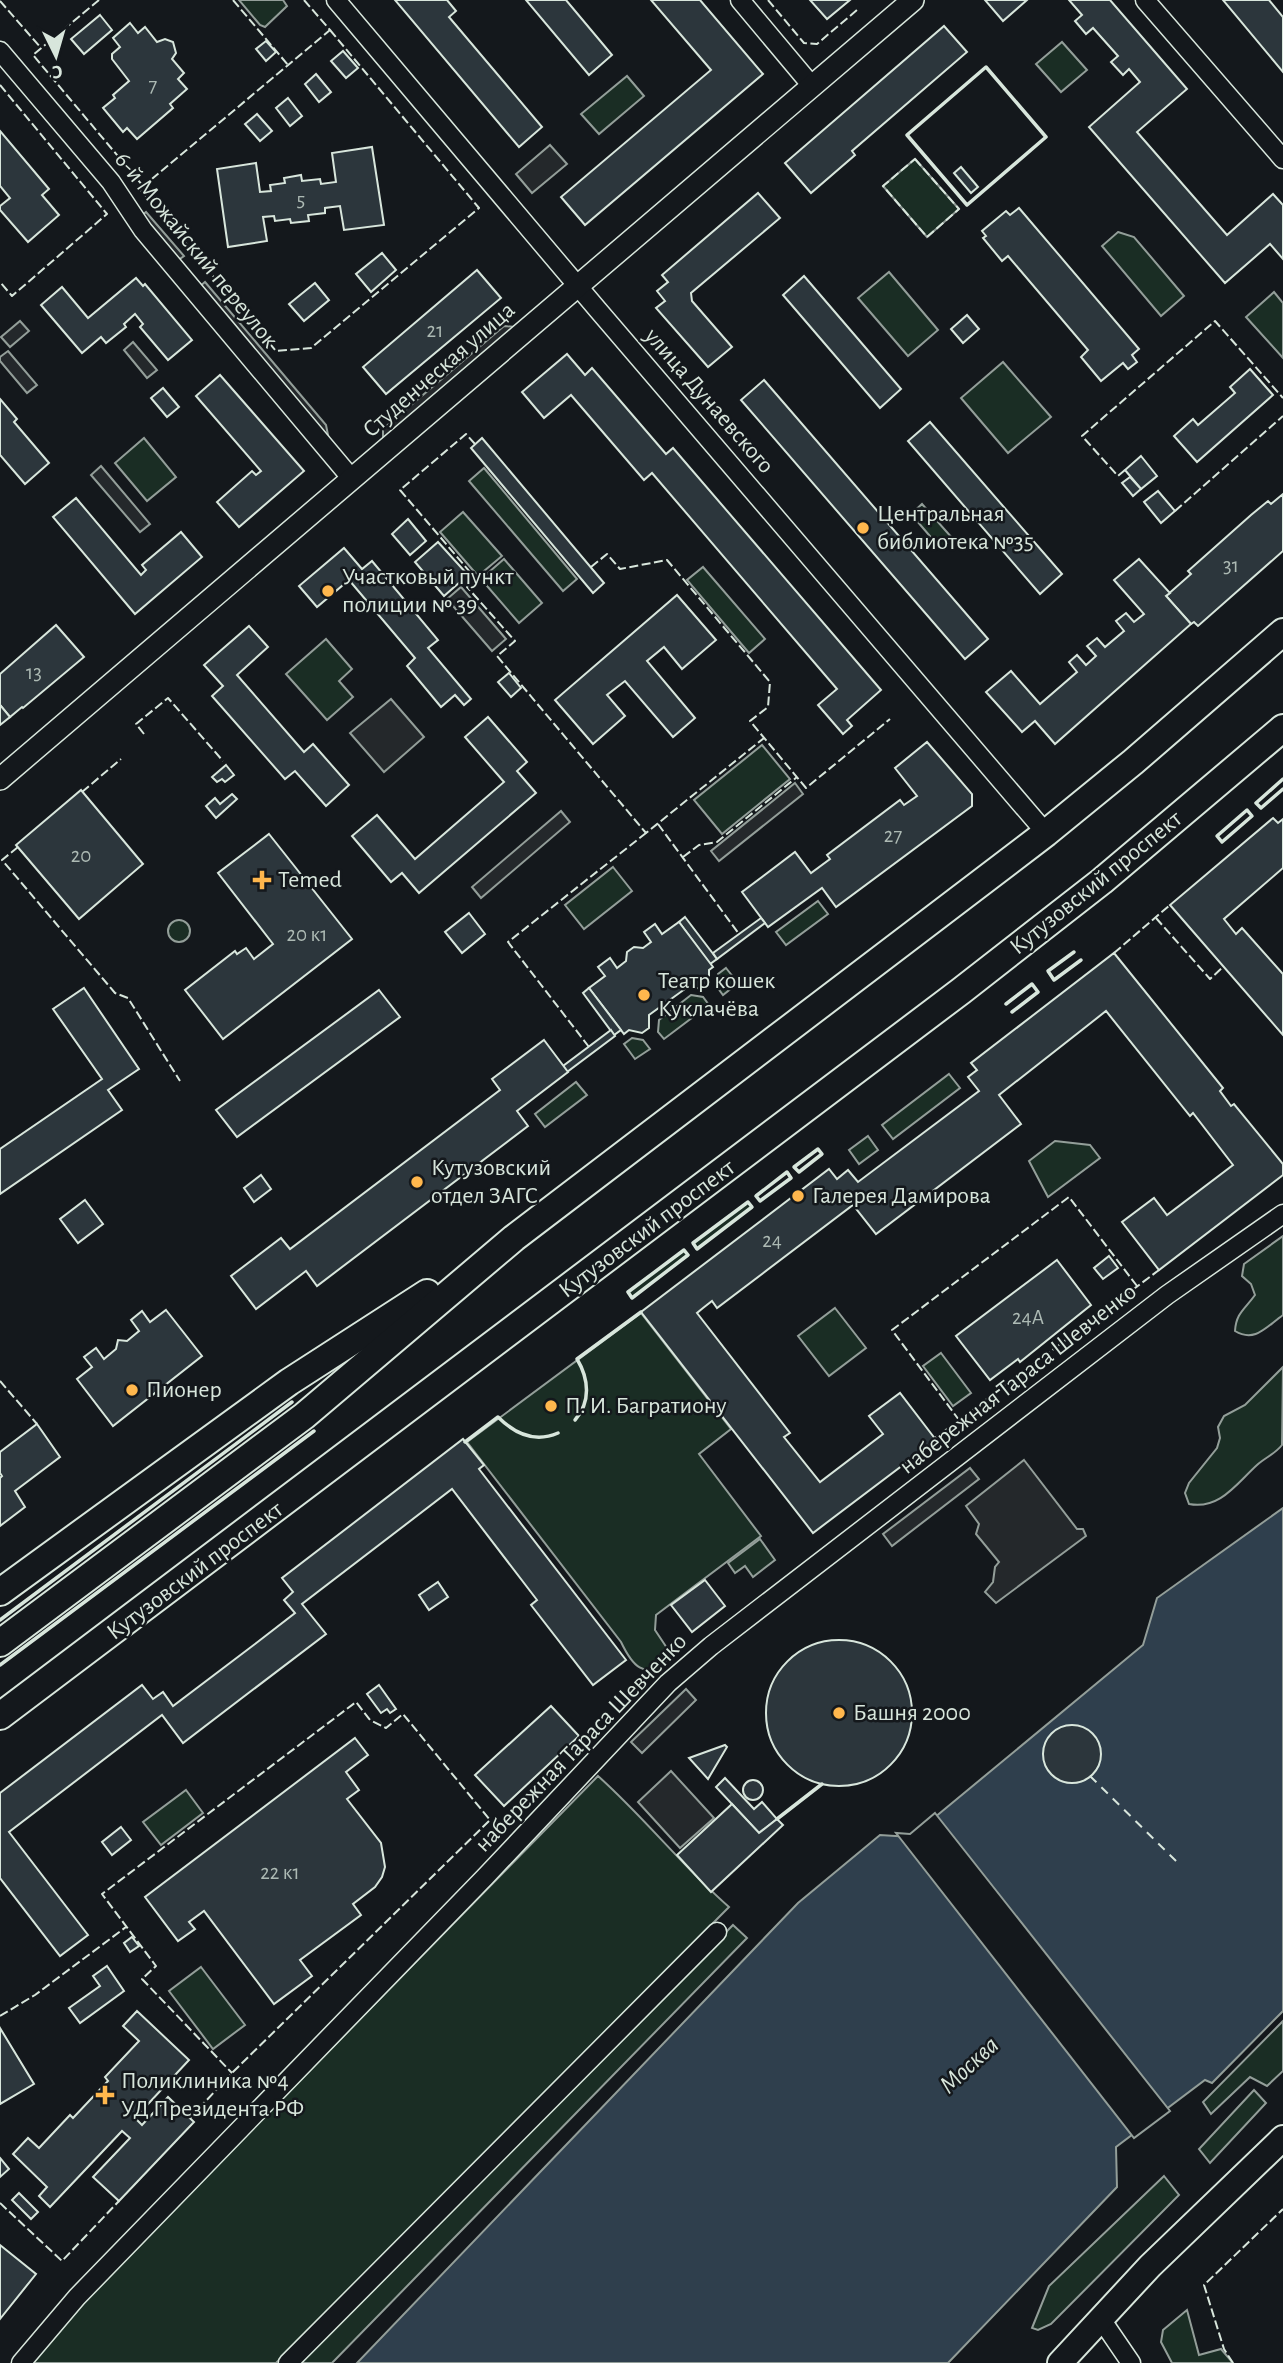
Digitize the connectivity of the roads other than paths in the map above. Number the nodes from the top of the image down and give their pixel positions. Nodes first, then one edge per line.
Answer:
1 (336, 0) edge
2 (740, 0) edge
3 (913, 0) edge
4 (1145, 0) edge
5 (0, 51) edge
6 (811, 86) junction
7 (1283, 159) edge
8 (578, 286) junction
9 (352, 479) junction
10 (1283, 632) edge
11 (1283, 728) edge
12 (0, 779) edge
13 (1046, 833) junction
14 (1283, 1214) edge
15 (514, 1238) junction
16 (0, 1592) edge
17 (0, 1643) edge
18 (39, 1688) junction
19 (0, 1708) edge
20 (0, 1716) edge
21 (717, 1932) dead end
22 (1283, 2138) edge
23 (1101, 2319) junction
24 (21, 2363) edge
25 (288, 2363) edge
26 (1060, 2363) edge
27 (1131, 2363) edge

1 - 8 street, улица Дунаевского
2 - 6 street
3 - 6 street, Студенческая улица
4 - 7 street
5 - 9 street, 6-й Можайский переулок
6 - 8 street, Студенческая улица
8 - 9 street, Студенческая улица
8 - 13 street, улица Дунаевского
9 - 12 street, Студенческая улица
10 - 13 main road
11 - 18 main road, Кутузовский проспект
13 - 15 main road
14 - 24 street, набережная Тараса Шевченко
15 - 16 main road
15 - 17 main road
18 - 19 main road
18 - 20 main road, Кутузовский проспект
21 - 25 street
22 - 23 main road
23 - 26 main road
23 - 27 street

